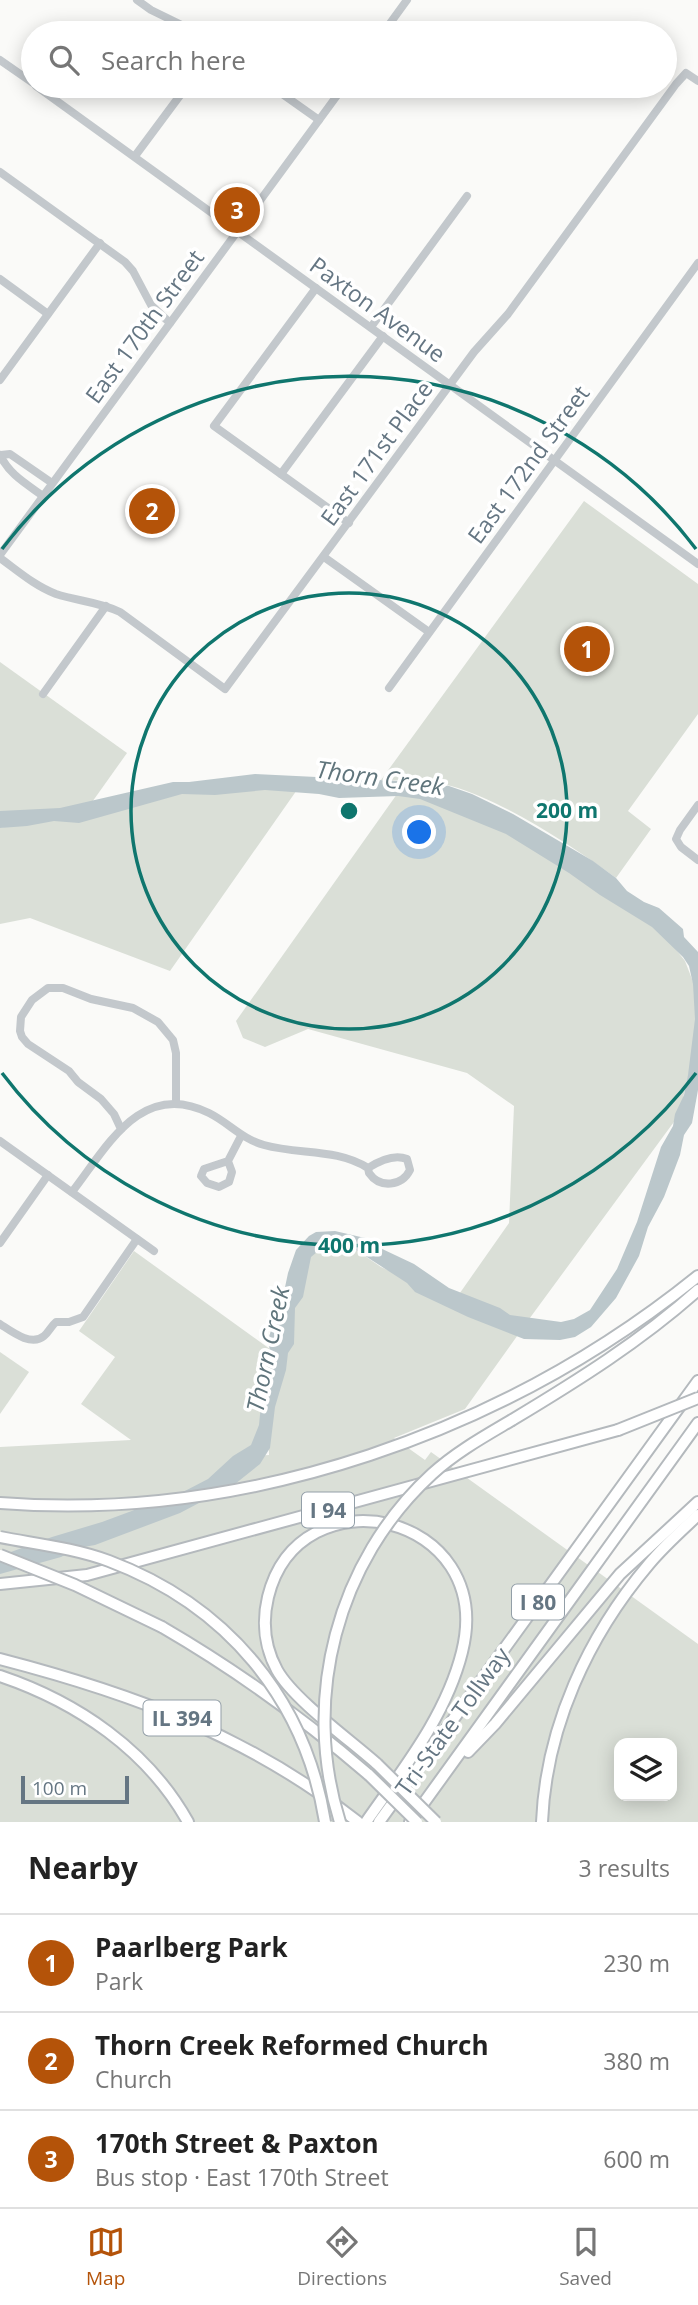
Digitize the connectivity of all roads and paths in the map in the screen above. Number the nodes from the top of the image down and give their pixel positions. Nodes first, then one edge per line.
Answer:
1 (137, 0) edge
2 (407, 0) edge
3 (173, 21) edge
4 (392, 21) edge
5 (0, 60) edge
6 (21, 75) edge
7 (698, 81) edge
8 (677, 85) edge
9 (53, 98) edge
10 (178, 98) edge
11 (288, 98) edge
12 (335, 98) edge
13 (668, 98) edge
14 (319, 120) junction
15 (135, 156) junction
16 (0, 172) edge
17 (467, 196) dead end
18 (238, 230) junction
19 (100, 243) junction
20 (698, 263) edge
21 (0, 279) edge
22 (316, 288) junction
23 (48, 314) junction
24 (170, 323) junction
25 (371, 327) junction
26 (383, 336) junction
27 (0, 380) edge
28 (450, 384) junction
29 (1, 455) edge
30 (555, 461) junction
31 (281, 474) junction
32 (52, 483) junction
33 (43, 496) junction
34 (349, 523) junction
35 (0, 556) edge
36 (324, 556) junction
37 (698, 564) edge
38 (106, 606) junction
39 (429, 632) junction
40 (389, 688) dead end
41 (43, 694) dead end
42 (698, 805) edge
43 (698, 860) edge
44 (176, 1103) junction
45 (121, 1129) junction
46 (241, 1136) junction
47 (0, 1141) edge
48 (228, 1161) dead end
49 (368, 1168) junction
50 (48, 1175) junction
51 (72, 1192) junction
52 (137, 1239) junction
53 (0, 1243) edge
54 (154, 1251) dead end
55 (698, 1276) edge
56 (698, 1290) edge
57 (0, 1324) edge
58 (698, 1372) edge
59 (698, 1381) edge
60 (698, 1398) edge
61 (698, 1423) edge
62 (666, 1426) junction
63 (698, 1502) edge
64 (4, 1504) edge
65 (698, 1515) edge
66 (0, 1537) edge
67 (0, 1555) edge
68 (0, 1584) edge
69 (0, 1659) edge
70 (0, 1676) edge
71 (437, 1784) junction
72 (344, 1818) edge
73 (188, 1822) edge
74 (325, 1822) edge
75 (358, 1822) edge
76 (366, 1822) edge
77 (379, 1822) edge
78 (410, 1822) edge
79 (417, 1822) edge
80 (436, 1822) edge
81 (542, 1822) edge

1 - 3 street
2 - 4 street
5 - 6 street, Paxton Avenue
7 - 8 street, East 171st Place
9 - 15 street, Paxton Avenue
10 - 15 street
11 - 14 street
12 - 14 street, East 170th Street
13 - 28 street, East 171st Place
14 - 18 street, East 170th Street
15 - 18 street, Paxton Avenue
16 - 19 street
17 - 25 street
18 - 22 street, Paxton Avenue
18 - 24 street, East 170th Street
19 - 23 street
19 - 24 street
20 - 30 street, East 172nd Street
21 - 23 street
22 - 25 street, Paxton Avenue
22 - 31 street
23 - 27 street
24 - 32 street, East 170th Street
25 - 26 street, Paxton Avenue
26 - 28 street, Paxton Avenue
26 - 31 street
28 - 30 street, Paxton Avenue
28 - 34 street, East 171st Place
29 - 32 street
29 - 33 street
30 - 37 street, Paxton Avenue
30 - 39 street, East 172nd Street
31 - 34 street
32 - 33 street, East 170th Street
33 - 35 street, East 170th Street
34 - 36 street, East 171st Place
35 - 38 street
36 - 38 street, East 171st Place
36 - 39 street
38 - 41 street
39 - 40 street, East 172nd Street
42 - 43 street
44 - 45 street
44 - 45 street
44 - 46 street
45 - 51 street
46 - 48 street
46 - 49 street
47 - 50 street
49 - 49 street
50 - 51 street
50 - 53 street
51 - 52 street
52 - 54 street
52 - 57 street
55 - 64 highway, I 94
56 - 72 highway, bridge
58 - 62 highway
59 - 62 highway, Tri-State Tollway / I 80
60 - 68 highway, I 94, bridge
61 - 71 highway, Tri-State Tollway / I 80
62 - 77 highway, Tri-State Tollway / I 80
63 - 71 highway
65 - 81 highway
66 - 74 highway, bridge
67 - 79 highway, IL 394, bridge
69 - 72 highway, IL 394
70 - 73 highway
71 - 78 highway, Tri-State Tollway / I 80
72 - 75 highway, IL 394
76 - 80 highway, bridge

